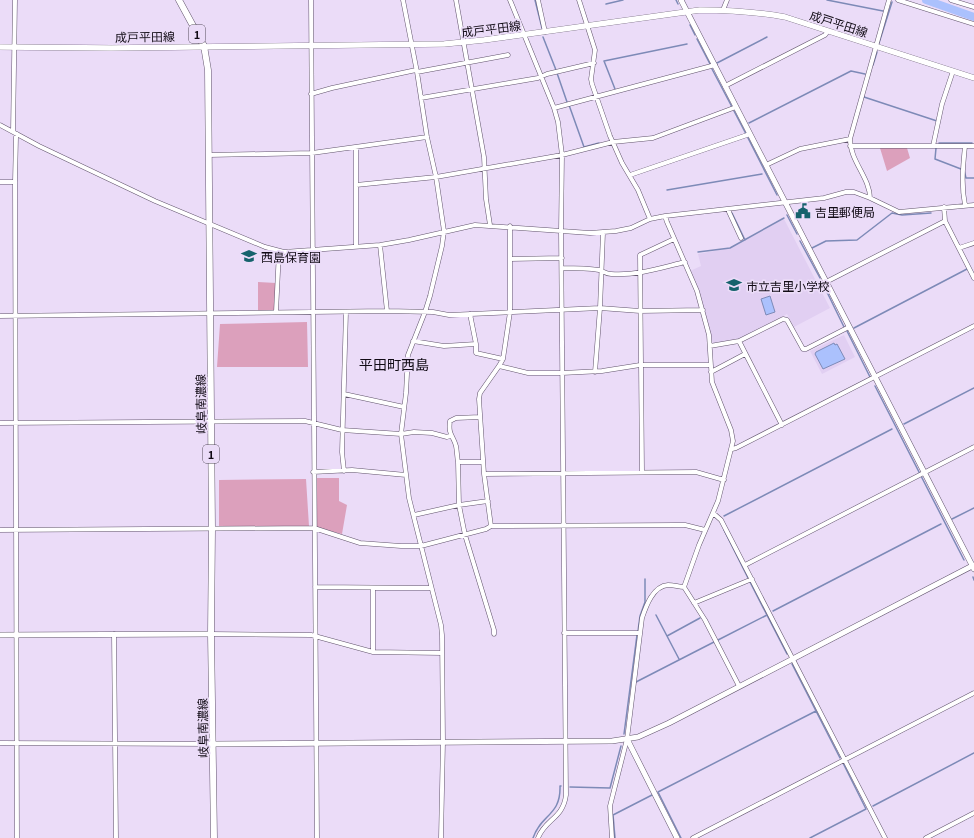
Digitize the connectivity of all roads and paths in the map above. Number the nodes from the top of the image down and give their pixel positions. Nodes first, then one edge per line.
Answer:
1 (15, 0) edge
2 (179, 0) edge
3 (311, 0) edge
4 (403, 0) edge
5 (456, 0) edge
6 (510, 0) edge
7 (538, 0) edge
8 (579, 0) edge
9 (682, 0) edge
10 (727, 0) edge
11 (889, 0) edge
12 (898, 0) edge
13 (951, 0) edge
14 (974, 7) edge
15 (723, 10) junction
16 (688, 12) junction
17 (974, 24) edge
18 (588, 26) junction
19 (828, 31) junction
20 (545, 32) junction
21 (525, 35) junction
22 (463, 42) junction
23 (411, 45) junction
24 (204, 46) junction
25 (311, 46) junction
26 (875, 46) junction
27 (0, 47) edge
28 (14, 47) junction
29 (508, 56) dead end
30 (467, 63) junction
31 (594, 63) junction
32 (715, 65) junction
33 (416, 71) junction
34 (953, 71) junction
35 (541, 76) junction
36 (974, 78) edge
37 (725, 86) junction
38 (471, 90) junction
39 (311, 94) junction
40 (596, 96) junction
41 (421, 98) junction
42 (736, 107) junction
43 (554, 108) junction
44 (0, 125) edge
45 (15, 133) junction
46 (750, 134) junction
47 (427, 137) junction
48 (850, 139) junction
49 (613, 142) junction
50 (850, 146) junction
51 (933, 146) junction
52 (966, 146) junction
53 (974, 146) edge
54 (356, 147) junction
55 (312, 153) junction
56 (562, 154) junction
57 (209, 155) junction
58 (766, 165) junction
59 (484, 168) junction
60 (630, 175) junction
61 (436, 177) junction
62 (0, 182) edge
63 (15, 182) junction
64 (356, 185) junction
65 (870, 198) junction
66 (785, 202) junction
67 (965, 205) junction
68 (974, 205) edge
69 (944, 207) junction
70 (729, 209) junction
71 (665, 216) junction
72 (650, 219) junction
73 (945, 221) junction
74 (210, 225) junction
75 (490, 225) junction
76 (510, 226) junction
77 (444, 231) junction
78 (561, 231) junction
79 (603, 233) junction
80 (741, 238) dead end
81 (674, 239) junction
82 (974, 243) edge
83 (380, 245) junction
84 (356, 246) junction
85 (959, 248) junction
86 (312, 250) junction
87 (279, 251) junction
88 (562, 258) junction
89 (510, 259) junction
90 (685, 262) junction
91 (562, 268) junction
92 (602, 270) junction
93 (640, 273) junction
94 (974, 278) edge
95 (826, 282) junction
96 (600, 308) junction
97 (562, 310) junction
98 (702, 310) junction
99 (387, 311) junction
100 (640, 311) junction
101 (276, 312) junction
102 (313, 312) junction
103 (346, 312) junction
104 (426, 312) junction
105 (510, 312) junction
106 (210, 314) junction
107 (470, 314) junction
108 (0, 316) edge
109 (16, 316) junction
110 (974, 326) edge
111 (849, 327) junction
112 (413, 341) junction
113 (738, 341) junction
114 (476, 344) junction
115 (710, 346) junction
116 (745, 354) junction
117 (503, 359) junction
118 (640, 365) junction
119 (711, 365) junction
120 (499, 366) junction
121 (595, 372) junction
122 (711, 372) junction
123 (562, 373) junction
124 (875, 377) junction
125 (344, 394) junction
126 (404, 407) junction
127 (480, 417) junction
128 (211, 422) junction
129 (313, 422) junction
130 (0, 423) edge
131 (16, 423) junction
132 (782, 425) junction
133 (342, 430) junction
134 (401, 434) junction
135 (450, 436) junction
136 (974, 447) edge
137 (732, 449) junction
138 (458, 462) junction
139 (484, 462) junction
140 (344, 471) junction
141 (313, 472) junction
142 (642, 472) junction
143 (563, 473) junction
144 (484, 474) junction
145 (921, 474) junction
146 (406, 475) junction
147 (724, 480) junction
148 (488, 501) junction
149 (459, 505) junction
150 (713, 513) junction
151 (414, 516) junction
152 (491, 526) junction
153 (563, 526) junction
154 (314, 528) junction
155 (212, 529) junction
156 (0, 530) edge
157 (16, 530) junction
158 (705, 530) junction
159 (465, 534) junction
160 (421, 546) junction
161 (745, 565) junction
162 (973, 567) edge
163 (752, 578) junction
164 (684, 587) junction
165 (315, 588) junction
166 (373, 588) junction
167 (431, 588) junction
168 (694, 603) junction
169 (640, 633) junction
170 (114, 634) junction
171 (211, 634) junction
172 (494, 634) dead end
173 (564, 634) junction
174 (0, 635) edge
175 (17, 635) junction
176 (316, 636) junction
177 (373, 652) junction
178 (442, 653) junction
179 (793, 659) junction
180 (739, 686) junction
181 (974, 692) edge
182 (627, 739) junction
183 (565, 741) junction
184 (316, 742) junction
185 (443, 742) junction
186 (0, 743) edge
187 (17, 743) junction
188 (116, 744) junction
189 (213, 744) junction
190 (844, 760) junction
191 (974, 813) edge
192 (17, 838) edge
193 (116, 838) edge
194 (214, 838) edge
195 (317, 838) edge
196 (442, 838) edge
197 (538, 838) edge
198 (612, 838) edge
199 (677, 838) edge
200 (693, 838) edge
201 (885, 838) edge
202 (926, 838) edge

1 - 28 street
2 - 24 main road, 岐阜南濃線 / 1
3 - 25 street
4 - 23 street
5 - 22 street
6 - 21 street
7 - 20 street
8 - 18 street
9 - 16 street
10 - 15 street
11 - 26 street
12 - 17 street
13 - 14 street
15 - 16 main road, 成戸平田線
15 - 19 main road, 成戸平田線
16 - 18 main road, 成戸平田線
16 - 32 street
18 - 20 main road, 成戸平田線
18 - 31 street
19 - 26 main road, 成戸平田線
19 - 37 street
20 - 21 main road, 成戸平田線
21 - 22 main road, 成戸平田線
21 - 35 street
22 - 23 main road, 成戸平田線
22 - 30 street
23 - 25 main road, 成戸平田線
23 - 33 street
24 - 25 main road, 成戸平田線
24 - 28 main road, 成戸平田線
24 - 57 main road, 岐阜南濃線 / 1
25 - 39 street
26 - 34 main road, 成戸平田線
26 - 48 street
27 - 28 main road, 成戸平田線
28 - 45 street
29 - 30 street
30 - 33 street
30 - 38 street
31 - 35 street
31 - 40 street
32 - 37 street
32 - 40 street
33 - 39 street
33 - 41 street
34 - 36 main road, 成戸平田線
34 - 51 street
35 - 38 street
35 - 43 street
37 - 42 street
38 - 41 street
38 - 59 street
39 - 55 street
40 - 43 street
40 - 49 street
41 - 47 street
42 - 46 street
42 - 49 street
43 - 56 street
44 - 45 street
45 - 63 street
45 - 74 street
46 - 58 street
46 - 60 street
47 - 54 street
47 - 61 street
48 - 50 street
48 - 58 street
49 - 56 street
49 - 60 street
50 - 51 street
50 - 65 street
51 - 52 street
52 - 53 street
52 - 67 street
54 - 55 street
54 - 64 street
55 - 57 street
55 - 86 street
56 - 59 street
56 - 78 street
57 - 74 main road, 岐阜南濃線 / 1
58 - 66 street
59 - 61 street
59 - 75 street
60 - 72 street
61 - 64 street
61 - 77 street
62 - 63 street
63 - 109 street
64 - 84 street
65 - 66 street
65 - 69 street
66 - 70 street
66 - 95 street
67 - 68 street
67 - 69 street
69 - 73 street
70 - 71 street
70 - 80 street
71 - 72 street
71 - 81 street
72 - 79 street
73 - 85 street
73 - 95 street
74 - 87 street
74 - 106 main road, 岐阜南濃線 / 1
75 - 76 street
75 - 77 street
76 - 78 street
76 - 89 street
77 - 83 street
77 - 104 street
78 - 79 street
78 - 88 street
79 - 92 street
81 - 90 street
81 - 93 street
82 - 85 street
83 - 84 street
83 - 99 street
84 - 86 street
85 - 94 street
86 - 87 street
86 - 102 street
87 - 101 street
88 - 89 street
88 - 91 street
89 - 105 street
90 - 93 street
90 - 98 street
91 - 92 street
91 - 97 street
92 - 93 street
92 - 96 street
93 - 100 street
95 - 111 street
96 - 97 street
96 - 100 street
96 - 121 street
97 - 105 street
97 - 123 street
98 - 100 street
98 - 115 street
99 - 103 street
99 - 104 street
100 - 118 street
101 - 102 street
101 - 106 street
102 - 103 street
102 - 129 street
103 - 125 street
104 - 107 street
104 - 112 street
105 - 107 street
105 - 117 street
106 - 109 street
106 - 128 main road, 岐阜南濃線 / 1
107 - 114 street
108 - 109 street
109 - 131 street
110 - 124 street
111 - 113 street
111 - 124 street
112 - 114 street
112 - 126 street
113 - 115 street
113 - 116 street
114 - 117 street
115 - 119 street
116 - 122 street
116 - 132 street
117 - 120 street
118 - 119 street
118 - 121 street
118 - 142 street
119 - 122 street
120 - 123 street
120 - 127 street
121 - 123 street
122 - 137 street
123 - 143 street
124 - 132 street
124 - 145 street
125 - 126 street
125 - 133 street
126 - 134 street
127 - 135 street
127 - 139 street
128 - 129 street
128 - 131 street
128 - 155 main road, 岐阜南濃線 / 1
129 - 133 street
129 - 141 street
130 - 131 street
131 - 157 street
132 - 137 street
133 - 134 street
133 - 140 street
134 - 135 street
134 - 146 street
135 - 138 street
136 - 145 street
137 - 147 street
138 - 139 street
138 - 149 street
139 - 144 street
140 - 141 street
140 - 146 street
141 - 154 street
142 - 143 street
142 - 147 street
143 - 144 street
143 - 153 street
144 - 148 street
145 - 161 street
145 - 162 street
146 - 151 street
147 - 150 street
148 - 149 street
148 - 152 street
149 - 151 street
149 - 159 street
150 - 158 street
150 - 161 street
151 - 160 street
152 - 153 street
152 - 159 street
153 - 158 street
153 - 173 street
154 - 155 street
154 - 160 street
154 - 165 street
155 - 157 street
155 - 171 main road, 岐阜南濃線 / 1
156 - 157 street
157 - 175 street
158 - 164 street
159 - 160 street
159 - 172 street
160 - 167 street
161 - 163 street
162 - 179 street
163 - 168 street
163 - 179 street
164 - 168 street
164 - 169 street
165 - 166 street
165 - 176 street
166 - 167 street
166 - 177 street
167 - 178 street
168 - 180 street
169 - 173 street
169 - 182 street
170 - 171 street
170 - 175 street
170 - 188 street
171 - 176 street
171 - 189 main road, 岐阜南濃線 / 1
173 - 183 street
174 - 175 street
175 - 187 street
176 - 177 street
176 - 184 street
177 - 178 street
178 - 185 street
179 - 180 street
179 - 190 street
180 - 182 street
181 - 190 street
182 - 183 street
182 - 198 street
182 - 199 street
183 - 185 street
183 - 197 street
184 - 185 street
184 - 189 street
184 - 195 street
185 - 196 street
186 - 187 street
187 - 188 street
187 - 192 street
188 - 189 street
188 - 193 street
189 - 194 main road, 岐阜南濃線 / 1
190 - 200 street
190 - 201 street
191 - 202 street

